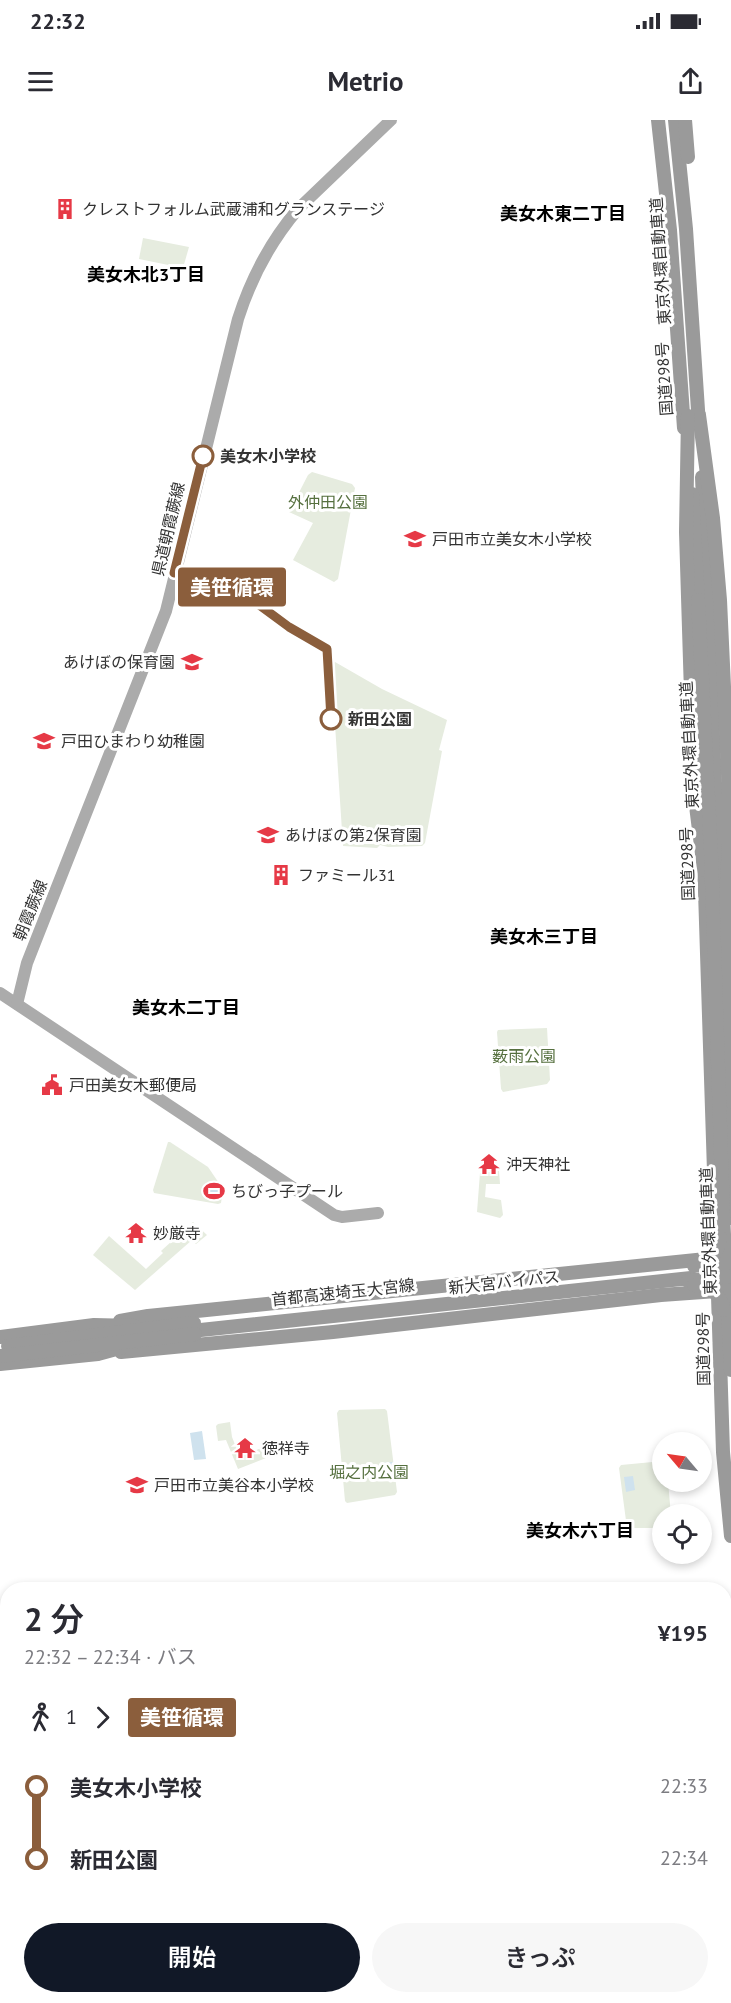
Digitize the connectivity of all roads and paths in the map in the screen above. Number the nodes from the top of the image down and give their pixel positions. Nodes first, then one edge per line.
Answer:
1 (391, 120) edge
2 (653, 120) edge
3 (658, 120) edge
4 (664, 120) edge
5 (675, 120) edge
6 (683, 120) edge
7 (664, 185) junction
8 (693, 416) junction
9 (60, 879) joint
10 (731, 978) edge
11 (0, 993) edge
12 (17, 1004) junction
13 (731, 1102) edge
14 (378, 1213) dead end
15 (731, 1218) edge
16 (720, 1235) junction
17 (728, 1273) edge
18 (691, 1276) junction
19 (724, 1310) junction
20 (94, 1325) junction
21 (0, 1337) edge
22 (0, 1347) edge
23 (24, 1348) junction
24 (98, 1354) junction
25 (0, 1356) edge
26 (0, 1364) edge
27 (731, 1370) edge
28 (731, 1484) edge
29 (731, 1536) edge

1 - 9 main road, 県道朝霞蕨線
2 - 7 highway
3 - 7 highway, 国道298号
4 - 8 highway, 東京外環自動車道
5 - 8 highway, 東京外環自動車道
6 - 10 highway
7 - 17 highway, 国道298号
8 - 13 highway, bridge
8 - 15 highway, 東京外環自動車道, bridge
8 - 16 highway, bridge
8 - 27 highway, 東京外環自動車道, bridge
9 - 12 main road, 朝霞蕨線
11 - 12 main road
12 - 14 main road
16 - 17 highway, bridge
16 - 18 highway, bridge
17 - 18 highway
17 - 19 highway, bridge
17 - 20 highway
17 - 24 highway
17 - 29 highway, 国道298号
18 - 19 highway, bridge
18 - 20 highway, 新大宮バイパス
18 - 23 highway, 首都高速埼玉大宮線, bridge
18 - 24 highway, 新大宮バイパス
19 - 28 highway, bridge
20 - 21 highway, 新大宮バイパス
22 - 23 highway, 首都高速埼玉大宮線, bridge
23 - 25 highway, 首都高速埼玉大宮線, bridge
24 - 26 highway, 新大宮バイパス

